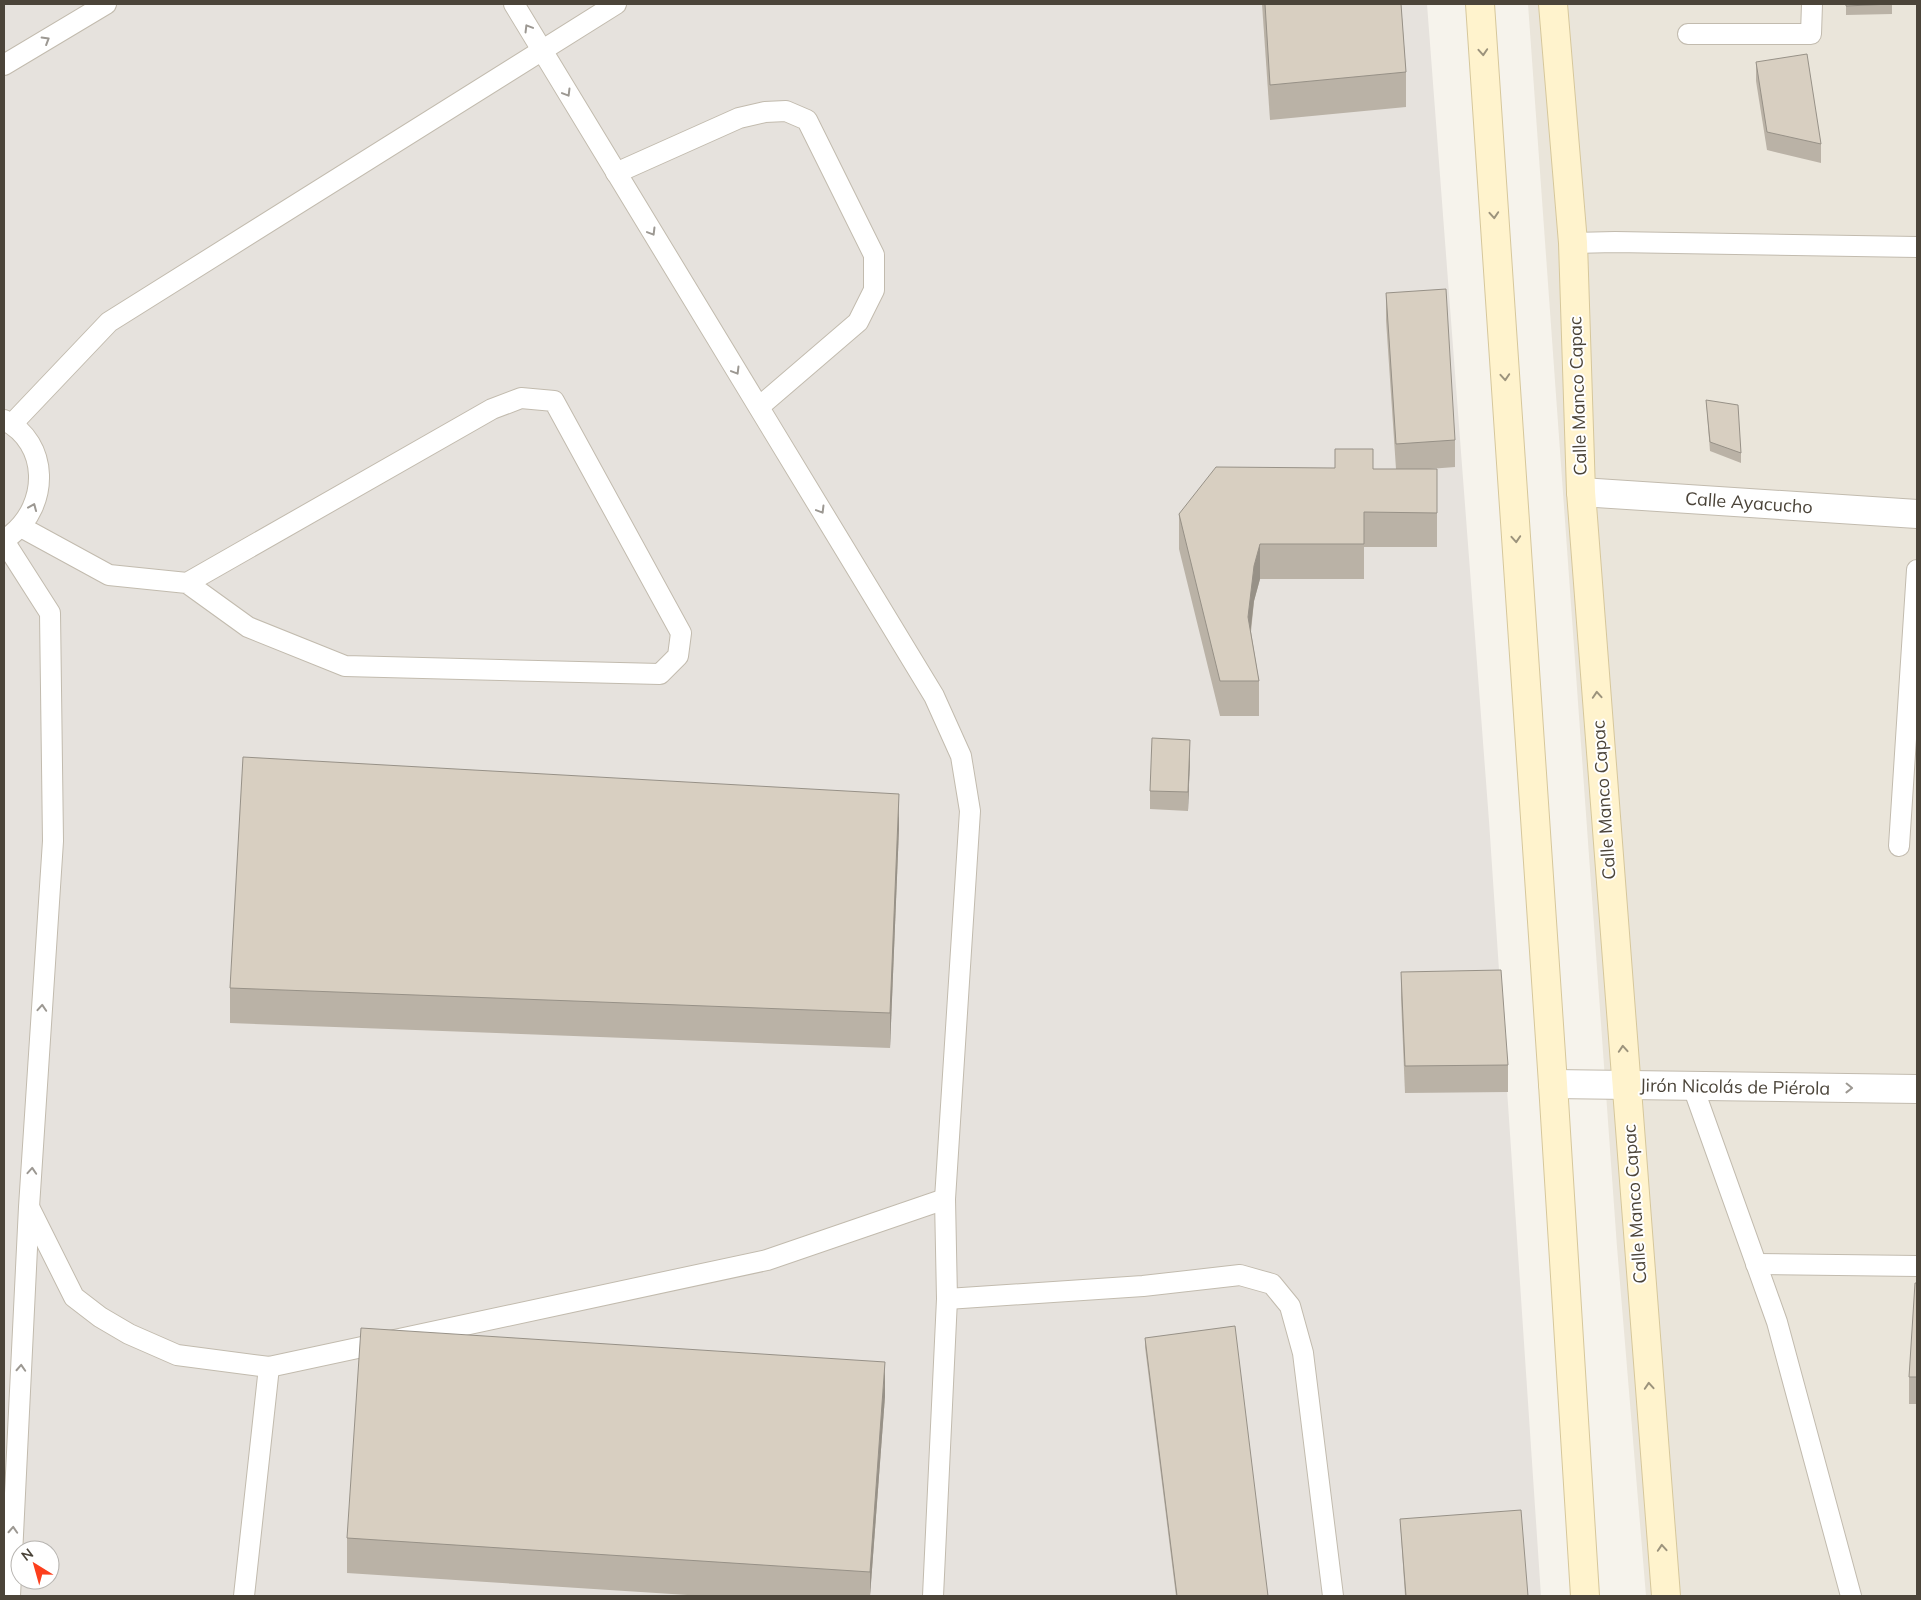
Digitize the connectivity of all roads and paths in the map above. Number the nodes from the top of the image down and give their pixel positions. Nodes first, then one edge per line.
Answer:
1 (106, 4) edge
2 (514, 4) edge
3 (616, 4) edge
4 (1480, 4) edge
5 (1553, 4) edge
6 (1812, 4) edge
7 (1688, 34) dead end
8 (542, 52) junction
9 (4, 65) edge
10 (616, 173) junction
11 (1573, 243) junction
12 (1917, 247) edge
13 (758, 407) junction
14 (8, 422) edge
15 (1581, 492) junction
16 (1917, 514) edge
17 (22, 527) junction
18 (4, 541) edge
19 (1917, 570) edge
20 (186, 584) junction
21 (1899, 846) dead end
22 (1553, 1084) junction
23 (1626, 1086) junction
24 (1693, 1086) junction
25 (1917, 1089) edge
26 (945, 1199) junction
27 (29, 1207) junction
28 (1756, 1264) junction
29 (1917, 1266) edge
30 (947, 1299) junction
31 (269, 1366) junction
32 (10, 1596) edge
33 (244, 1596) edge
34 (933, 1596) edge
35 (1333, 1596) edge
36 (1585, 1596) edge
37 (1666, 1596) edge
38 (1851, 1596) edge

9 -> 1 lane
8 -> 2 lane
3 - 8 lane
4 -> 22 main road
5 - 11 main road, Calle Manco Capac
6 - 7 lane
8 -> 10 lane
8 - 14 lane
10 -> 13 lane
10 - 13 lane
11 - 12 lane
11 - 15 main road, Calle Manco Capac
13 -> 26 lane
17 -> 14 lane
15 - 16 street, Calle Ayacucho
23 -> 15 main road, Calle Manco Capac
17 - 18 lane
17 - 20 lane
27 -> 18 lane
19 - 21 lane
20 - 20 lane
22 - 23 street, Jirón Nicolás de Piérola
22 - 36 main road
23 - 24 street, Jirón Nicolás de Piérola
37 -> 23 main road, Calle Manco Capac
24 -> 25 street, Jirón Nicolás de Piérola
24 - 28 lane
26 - 30 lane
26 - 31 lane
27 - 31 lane
32 -> 27 lane
28 - 29 lane
28 - 38 lane
30 - 34 lane
30 - 35 lane
31 - 33 lane

